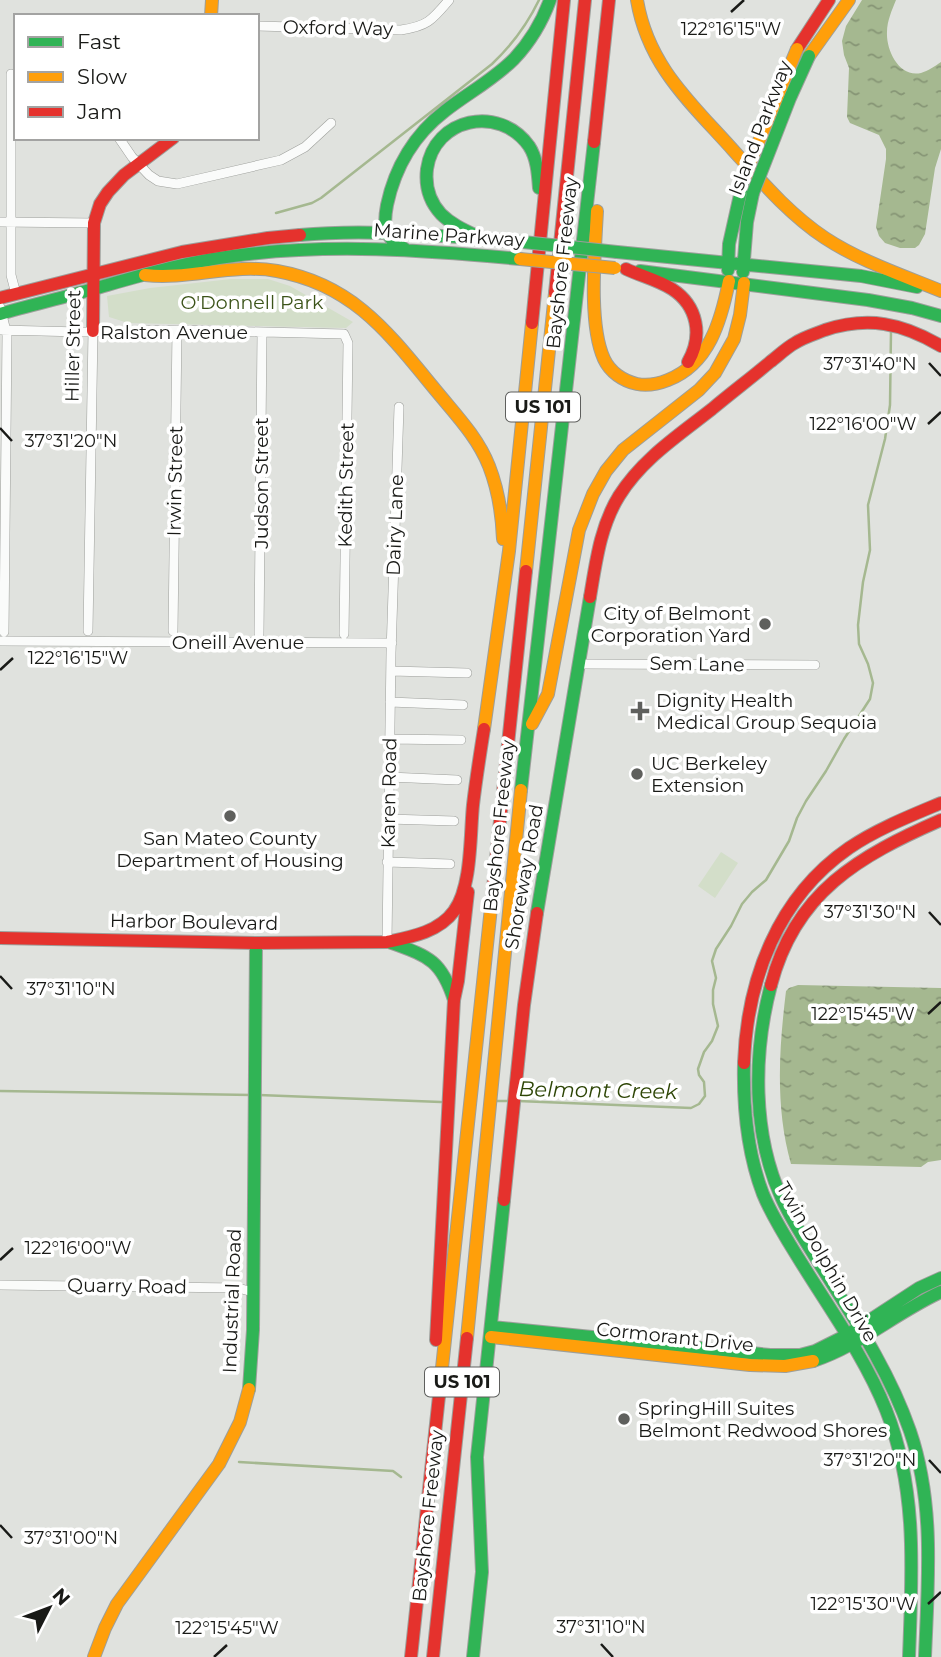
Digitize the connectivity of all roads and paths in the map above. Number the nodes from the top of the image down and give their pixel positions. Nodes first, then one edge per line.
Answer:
1 (449, 0) edge
2 (550, 0) edge
3 (564, 0) edge
4 (585, 0) edge
5 (609, 0) edge
6 (637, 0) edge
7 (829, 0) edge
8 (845, 5) edge
9 (259, 26) edge
10 (11, 74) dead end
11 (600, 92) junction
12 (9, 121) edge
13 (331, 123) dead end
14 (120, 140) edge
15 (170, 140) edge
16 (139, 164) junction
17 (0, 222) edge
18 (12, 222) junction
19 (541, 222) junction
20 (94, 223) junction
21 (385, 232) junction
22 (483, 239) junction
23 (405, 249) junction
24 (728, 264) junction
25 (743, 265) junction
26 (621, 269) junction
27 (93, 274) junction
28 (145, 275) junction
29 (729, 281) junction
30 (744, 283) junction
31 (93, 289) junction
32 (941, 292) edge
33 (16, 294) junction
34 (0, 298) edge
35 (1, 312) edge
36 (941, 316) edge
37 (3, 330) edge
38 (177, 330) junction
39 (93, 331) junction
40 (262, 332) junction
41 (346, 336) joint
42 (941, 346) edge
43 (666, 382) junction
44 (399, 407) dead end
45 (504, 582) junction
46 (88, 631) dead end
47 (173, 632) dead end
48 (259, 634) dead end
49 (344, 634) dead end
50 (2, 636) edge
51 (391, 643) junction
52 (580, 664) junction
53 (815, 665) dead end
54 (391, 671) junction
55 (467, 673) dead end
56 (390, 702) junction
57 (463, 705) dead end
58 (527, 732) junction
59 (390, 739) junction
60 (461, 740) dead end
61 (389, 777) junction
62 (457, 779) dead end
63 (941, 803) edge
64 (473, 806) junction
65 (388, 819) junction
66 (941, 820) edge
67 (454, 821) dead end
68 (387, 862) junction
69 (450, 864) dead end
70 (0, 938) edge
71 (387, 942) junction
72 (256, 943) junction
73 (454, 1000) junction
74 (941, 1278) edge
75 (0, 1285) edge
76 (253, 1292) junction
77 (941, 1292) edge
78 (491, 1332) junction
79 (855, 1335) junction
80 (435, 1440) junction
81 (94, 1657) edge
82 (411, 1657) edge
83 (433, 1657) edge
84 (473, 1657) edge
85 (909, 1657) edge
86 (925, 1657) edge

1 - 9 street, Oxford Way
2 - 21 main road
3 - 19 main road
4 - 80 main road, Bayshore Freeway / US 101
5 - 11 main road, Bayshore Freeway / US 101
6 - 32 main road
7 - 24 main road, Island Parkway, bridge
8 - 25 main road, Island Parkway, bridge
10 - 12 street
11 - 43 main road
11 - 58 main road, Bayshore Freeway / US 101
12 - 18 street
13 - 16 street
14 - 16 street
15 - 16 main road, Hiller Street
16 - 20 main road, Hiller Street
17 - 18 street
18 - 20 street
18 - 33 street
19 - 22 main road
19 - 45 main road
20 - 27 main road, Hiller Street
21 - 22 main road, Marine Parkway
21 - 23 main road
21 - 27 main road, Marine Parkway
22 - 24 main road, Marine Parkway, bridge
23 - 26 main road, Marine Parkway, bridge
23 - 28 main road, Marine Parkway
24 - 25 main road, Marine Parkway
24 - 29 main road, Island Parkway
25 - 30 main road, Island Parkway
25 - 32 main road, Marine Parkway
26 - 29 main road, Marine Parkway
26 - 43 main road
27 - 31 main road, Hiller Street
27 - 33 main road, Marine Parkway
28 - 31 main road, Marine Parkway
28 - 45 main road
29 - 30 main road, Marine Parkway
29 - 43 main road, Island Parkway
30 - 36 main road, Marine Parkway
30 - 58 main road, Island Parkway
31 - 35 main road, Marine Parkway
31 - 39 main road, Hiller Street
33 - 34 main road, Marine Parkway
35 - 37 street
37 - 39 street, Ralston Avenue
37 - 50 street
38 - 39 street, Ralston Avenue
38 - 40 street, Ralston Avenue
38 - 47 street, Irwin Street
39 - 46 street, Hiller Street
40 - 41 street, Ralston Avenue
40 - 48 street, Judson Street
41 - 49 street, Kedith Street
42 - 52 main road, Shoreway Road
44 - 51 street, Dairy Lane
45 - 64 main road
50 - 51 street, Oneill Avenue
51 - 54 street, Karen Road
52 - 53 street, Sem Lane
52 - 78 main road, Shoreway Road
54 - 55 street
54 - 56 street, Karen Road
56 - 57 street
56 - 59 street, Karen Road
58 - 83 main road, Bayshore Freeway / US 101
59 - 60 street
59 - 61 street, Karen Road
61 - 62 street
61 - 65 street, Karen Road
63 - 79 main road, Twin Dolphin Drive
64 - 71 main road
64 - 73 main road
65 - 67 street
65 - 68 street, Karen Road
66 - 79 main road, Twin Dolphin Drive
68 - 69 street
68 - 71 street, Karen Road
70 - 72 main road, Harbor Boulevard
71 - 72 main road, Harbor Boulevard
71 - 73 main road
72 - 76 main road, Industrial Road
73 - 80 main road
74 - 79 main road
75 - 76 street, Quarry Road
76 - 81 main road, Industrial Road
77 - 79 main road
78 - 79 main road, Cormorant Drive
78 - 84 main road, Shoreway Road
79 - 85 main road, Twin Dolphin Drive
79 - 86 main road, Twin Dolphin Drive
80 - 82 main road, Bayshore Freeway / US 101

